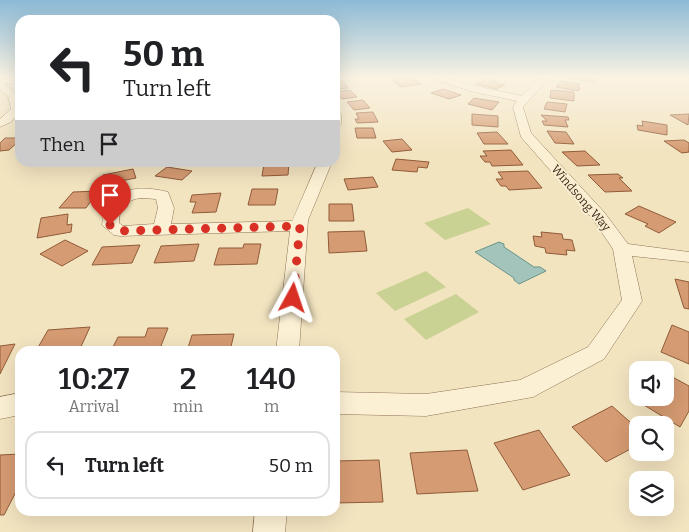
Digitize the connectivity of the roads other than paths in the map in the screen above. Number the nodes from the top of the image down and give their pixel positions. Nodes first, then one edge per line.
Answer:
1 (522, 103) edge
2 (15, 111) edge
3 (0, 124) edge
4 (323, 167) edge
5 (300, 226) junction
6 (161, 229) dead end
7 (622, 249) junction
8 (689, 257) edge
9 (288, 346) edge
10 (340, 403) edge
11 (15, 405) edge
12 (0, 408) edge
13 (271, 516) edge
14 (269, 532) edge

1 - 7 street, Windsong Way
2 - 3 street
4 - 5 street
5 - 6 street
5 - 9 street
7 - 8 street
7 - 10 street, Windsong Way
11 - 12 street
13 - 14 street

